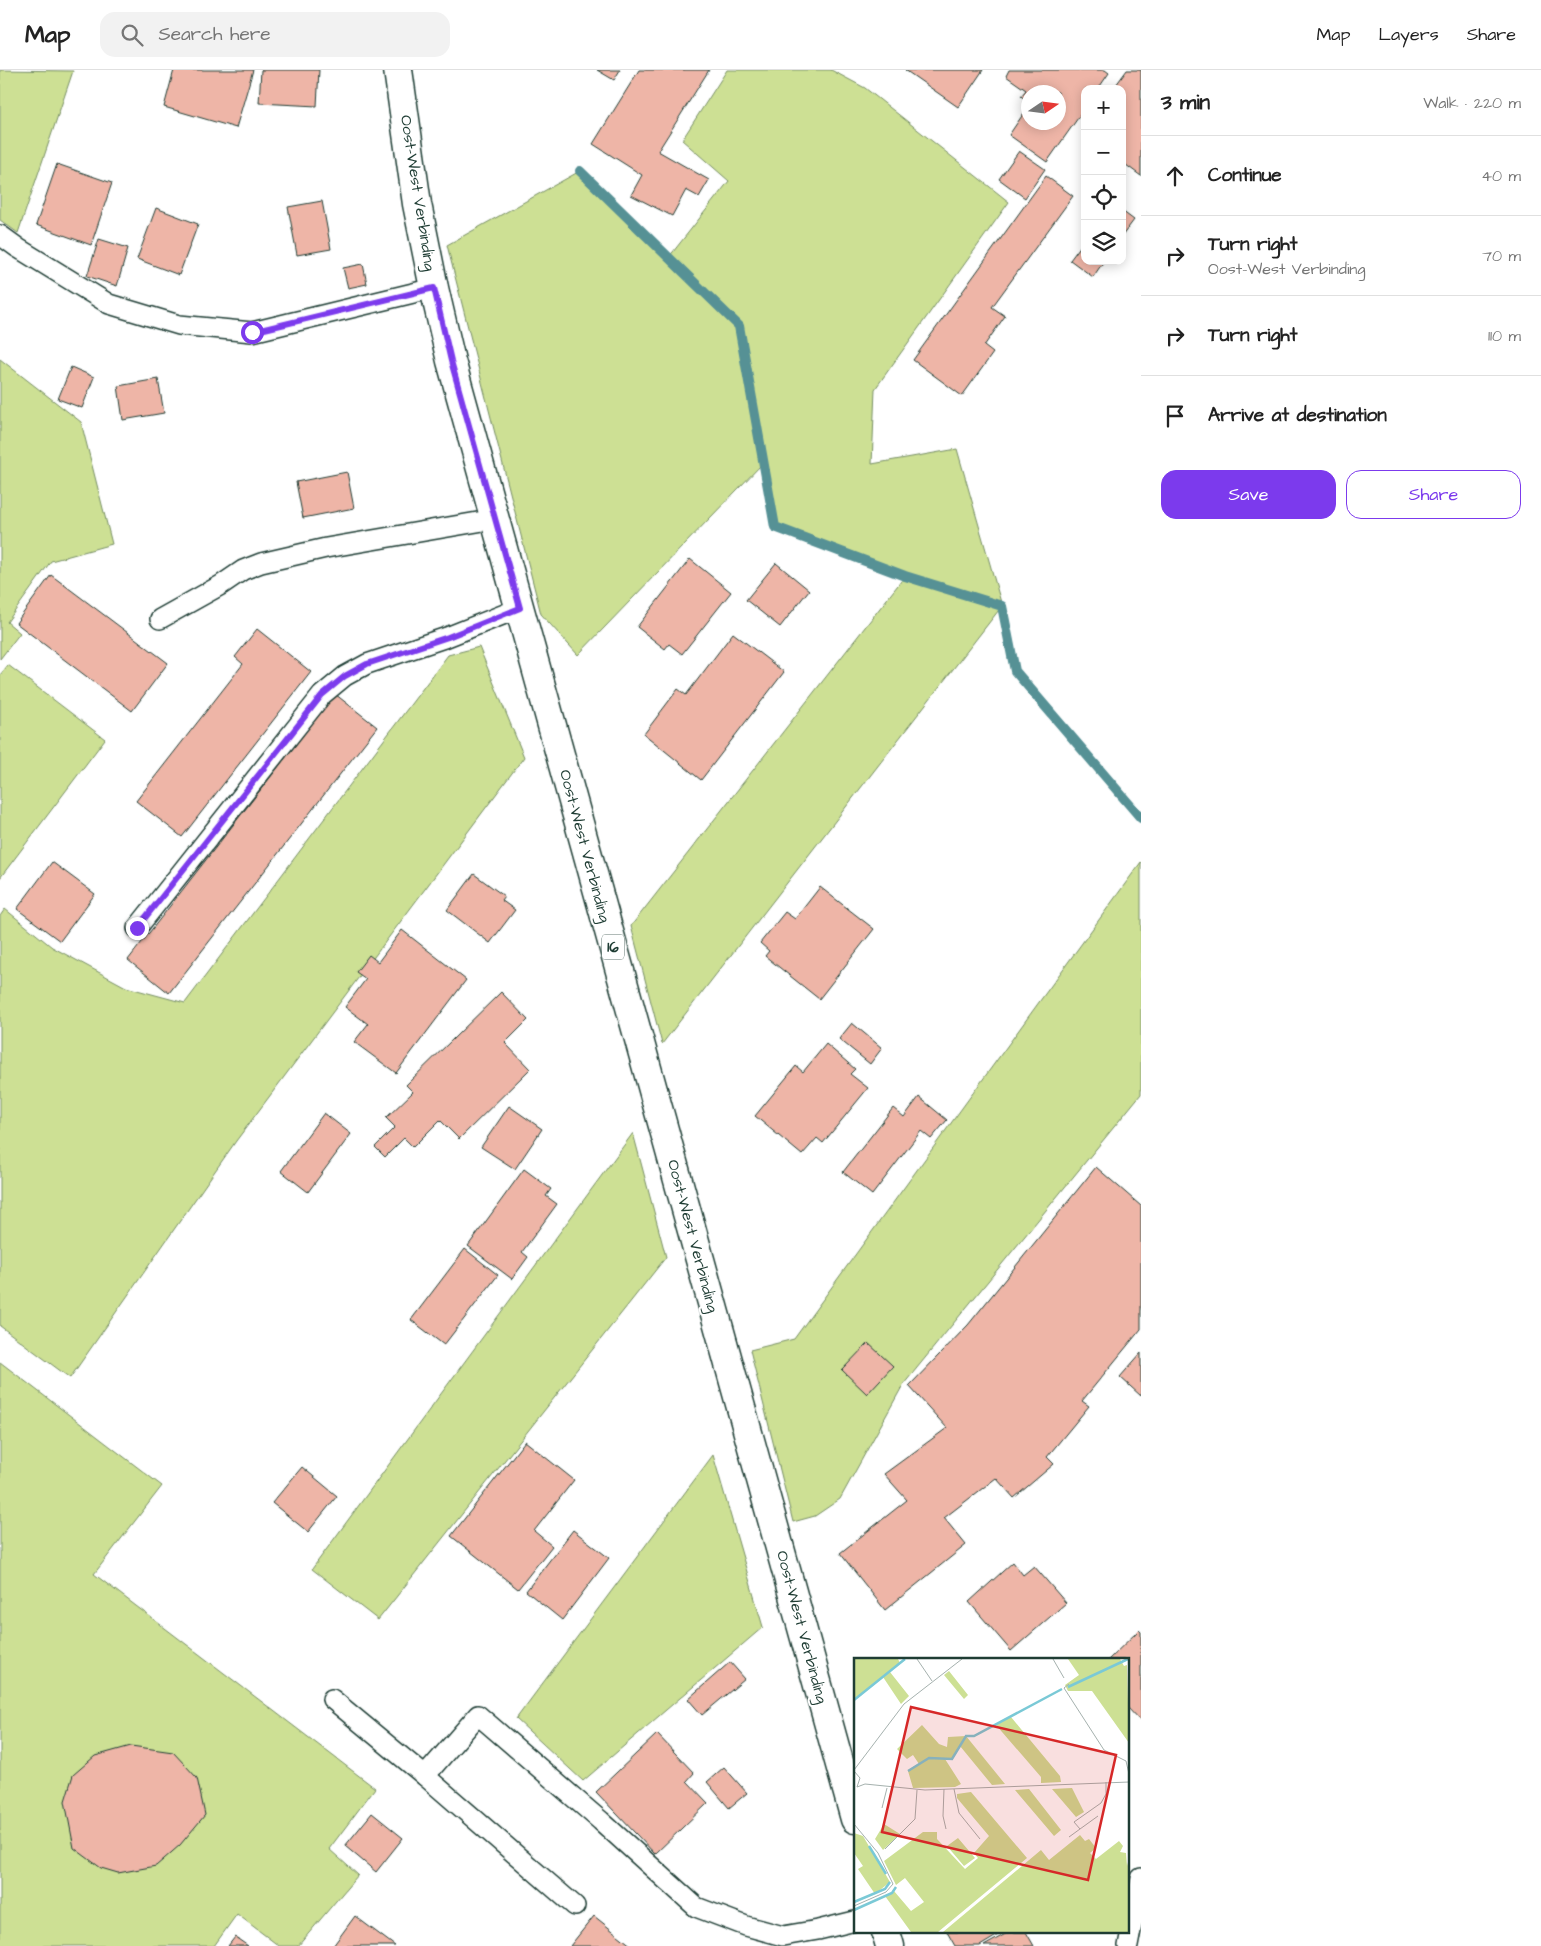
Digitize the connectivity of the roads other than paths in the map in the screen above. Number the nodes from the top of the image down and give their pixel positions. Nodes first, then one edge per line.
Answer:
1 (398, 70) edge
2 (0, 235) edge
3 (434, 288) junction
4 (495, 519) junction
5 (520, 608) junction
6 (160, 619) dead end
7 (137, 928) dead end
8 (332, 1699) dead end
9 (424, 1776) junction
10 (854, 1815) edge
11 (1141, 1878) edge
12 (575, 1906) dead end
13 (854, 1921) edge
14 (1128, 1946) edge

1 - 3 main road, Oost-West Verbinding / 16
2 - 3 lane
3 - 4 main road, Oost-West Verbinding / 16
4 - 5 main road, Oost-West Verbinding / 16
4 - 6 lane
5 - 7 lane
5 - 10 main road, Oost-West Verbinding / 16
8 - 9 lane
9 - 12 lane
9 - 13 lane
11 - 14 lane

